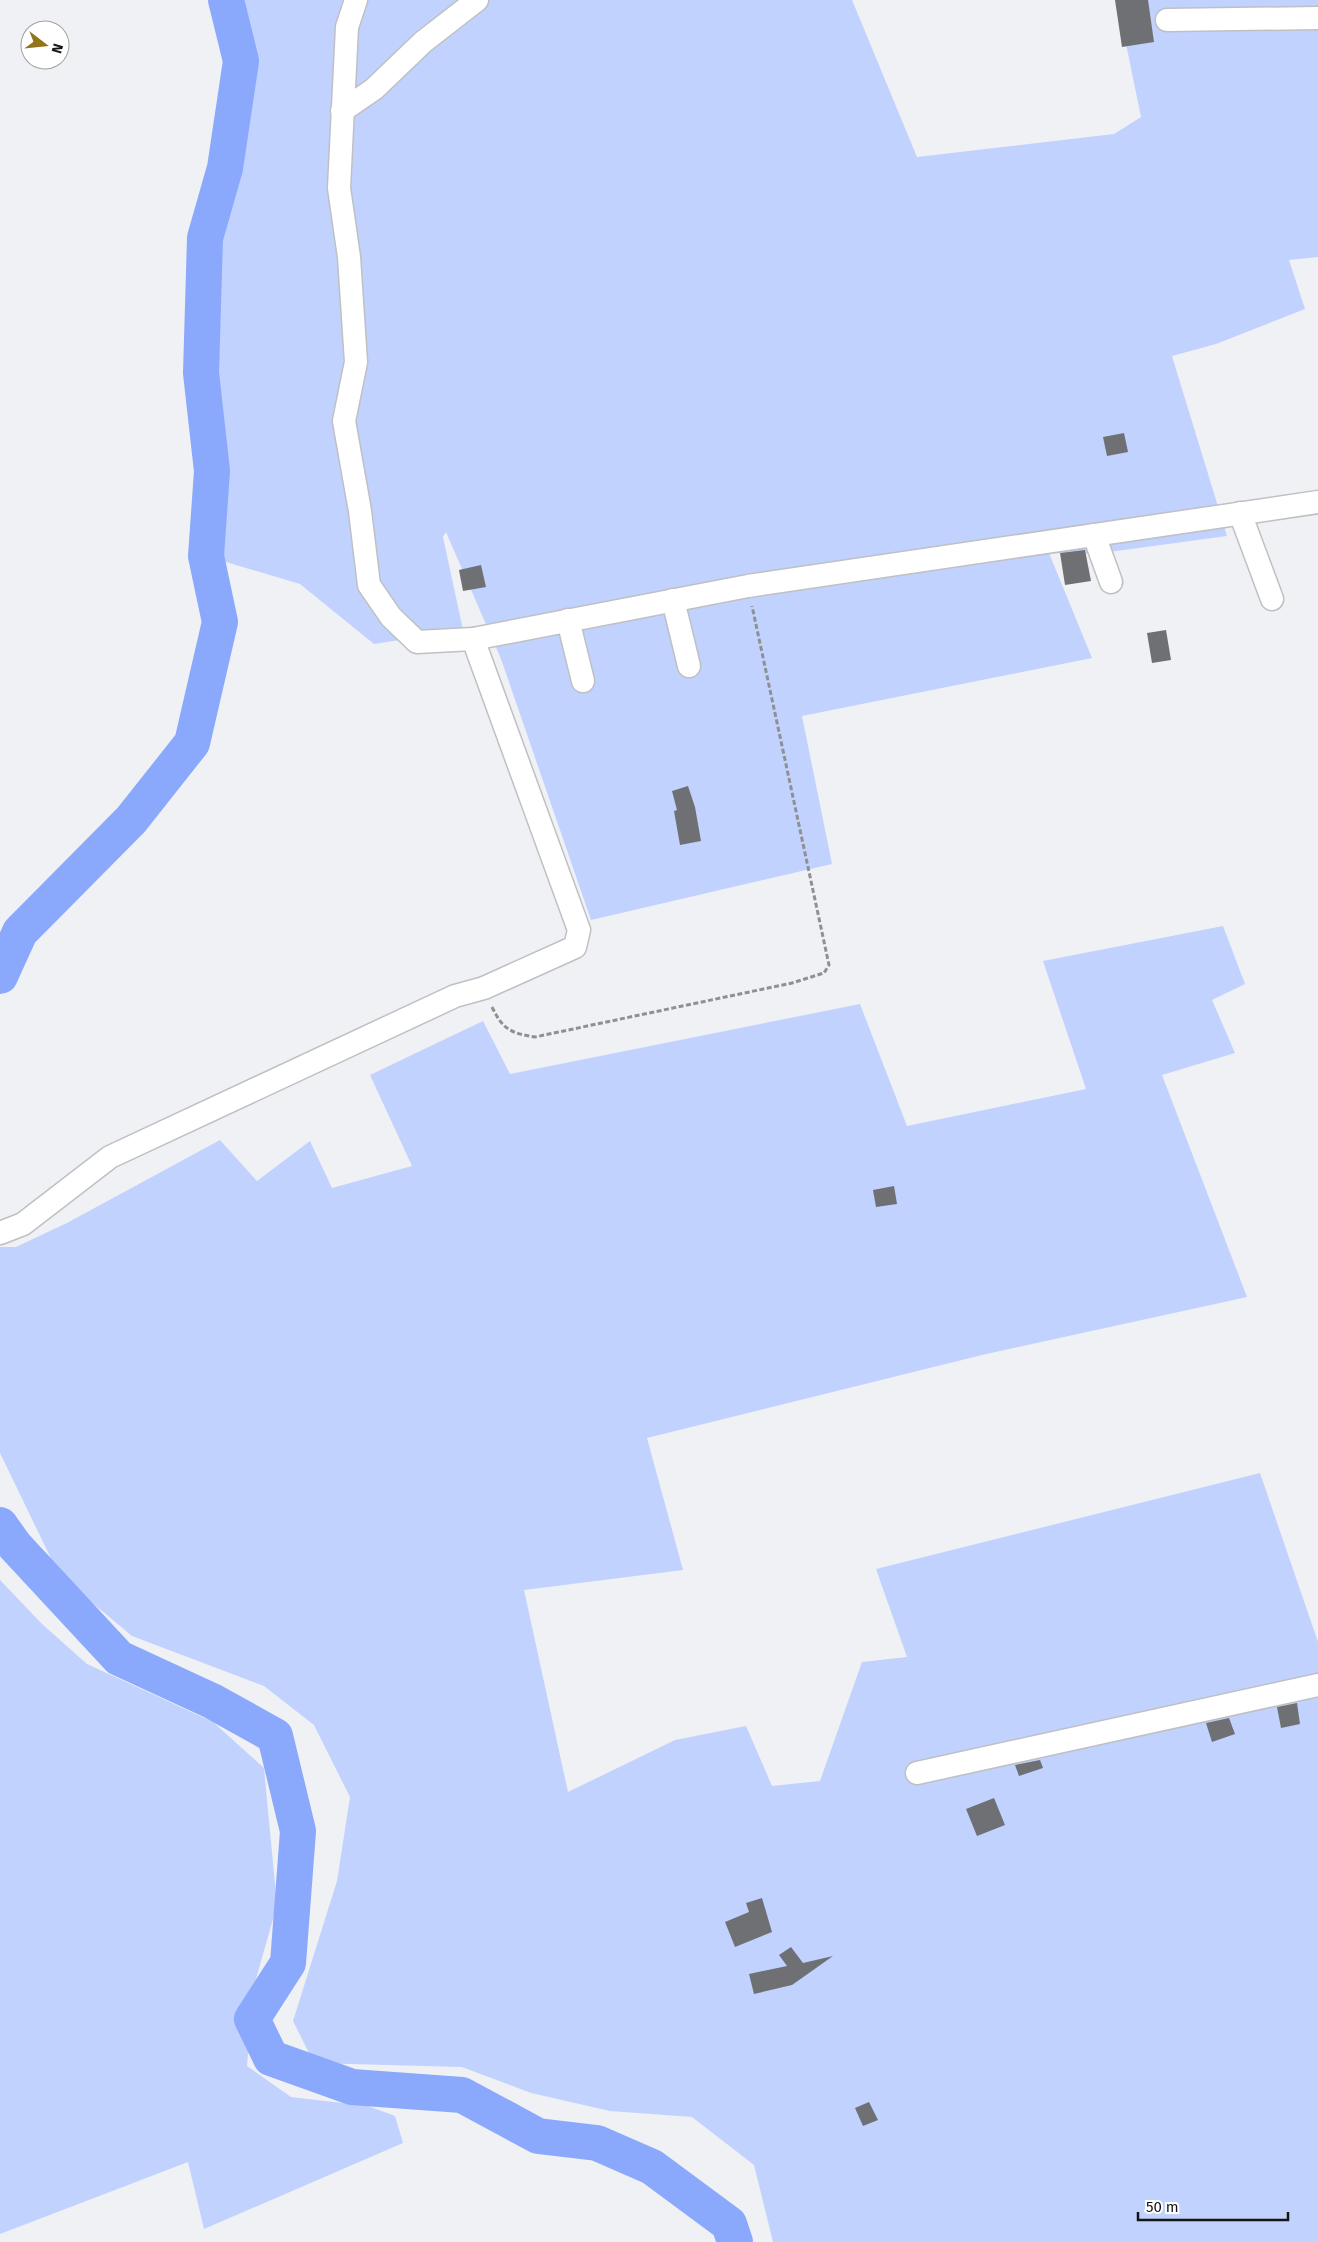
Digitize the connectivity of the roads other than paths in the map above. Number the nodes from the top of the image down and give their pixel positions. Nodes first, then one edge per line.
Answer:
1 (356, 0) edge
2 (477, 0) edge
3 (1315, 0) edge
4 (1318, 12) edge
5 (1318, 18) edge
6 (1167, 20) dead end
7 (342, 111) junction
8 (1318, 502) edge
9 (1240, 513) junction
10 (1094, 535) junction
11 (1110, 582) dead end
12 (1272, 599) dead end
13 (673, 600) junction
14 (568, 620) junction
15 (473, 639) junction
16 (689, 666) dead end
17 (583, 681) dead end
18 (0, 1233) edge
19 (1318, 1685) edge
20 (917, 1773) dead end

1 - 7 street
2 - 7 street
3 - 4 street
5 - 6 street
7 - 15 street
8 - 9 street
9 - 10 street
9 - 12 street
10 - 11 street
10 - 13 street
13 - 14 street
13 - 16 street
14 - 15 street
14 - 17 street
15 - 18 street
19 - 20 street

